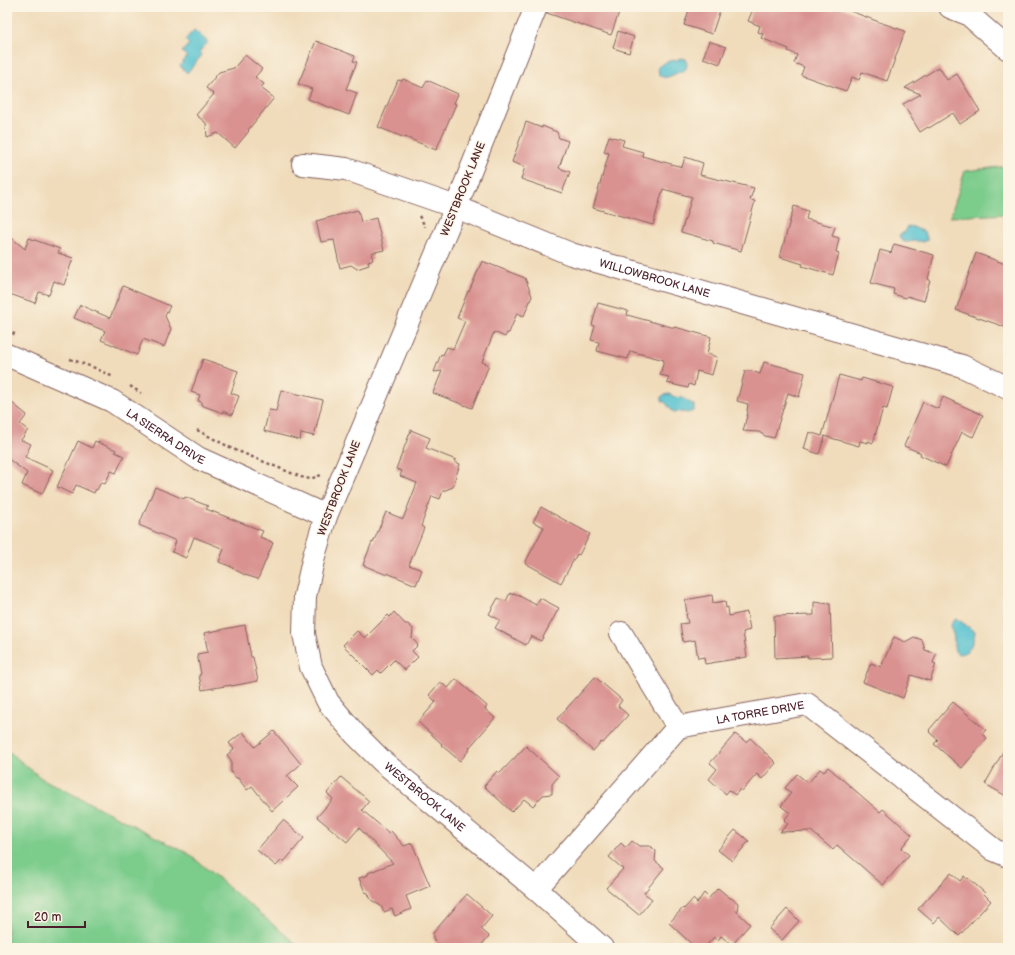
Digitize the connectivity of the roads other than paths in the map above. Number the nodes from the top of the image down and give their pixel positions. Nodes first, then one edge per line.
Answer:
1 (536, 7) edge
2 (950, 7) edge
3 (1008, 49) edge
4 (303, 164) dead end
5 (456, 207) junction
6 (7, 355) edge
7 (1008, 388) edge
8 (326, 516) junction
9 (621, 633) dead end
10 (678, 728) junction
11 (1008, 856) edge
12 (536, 889) junction
13 (602, 948) edge

1 - 5 street, WESTBROOK LANE
2 - 3 street
4 - 5 street, WILLOWBROOK LANE
5 - 7 street, WILLOWBROOK LANE
5 - 8 street, WESTBROOK LANE
6 - 8 street, LA SIERRA DRIVE
8 - 12 street, WESTBROOK LANE
9 - 10 street
10 - 11 street, LA TORRE DRIVE
10 - 12 street
12 - 13 street, WESTBROOK LANE

